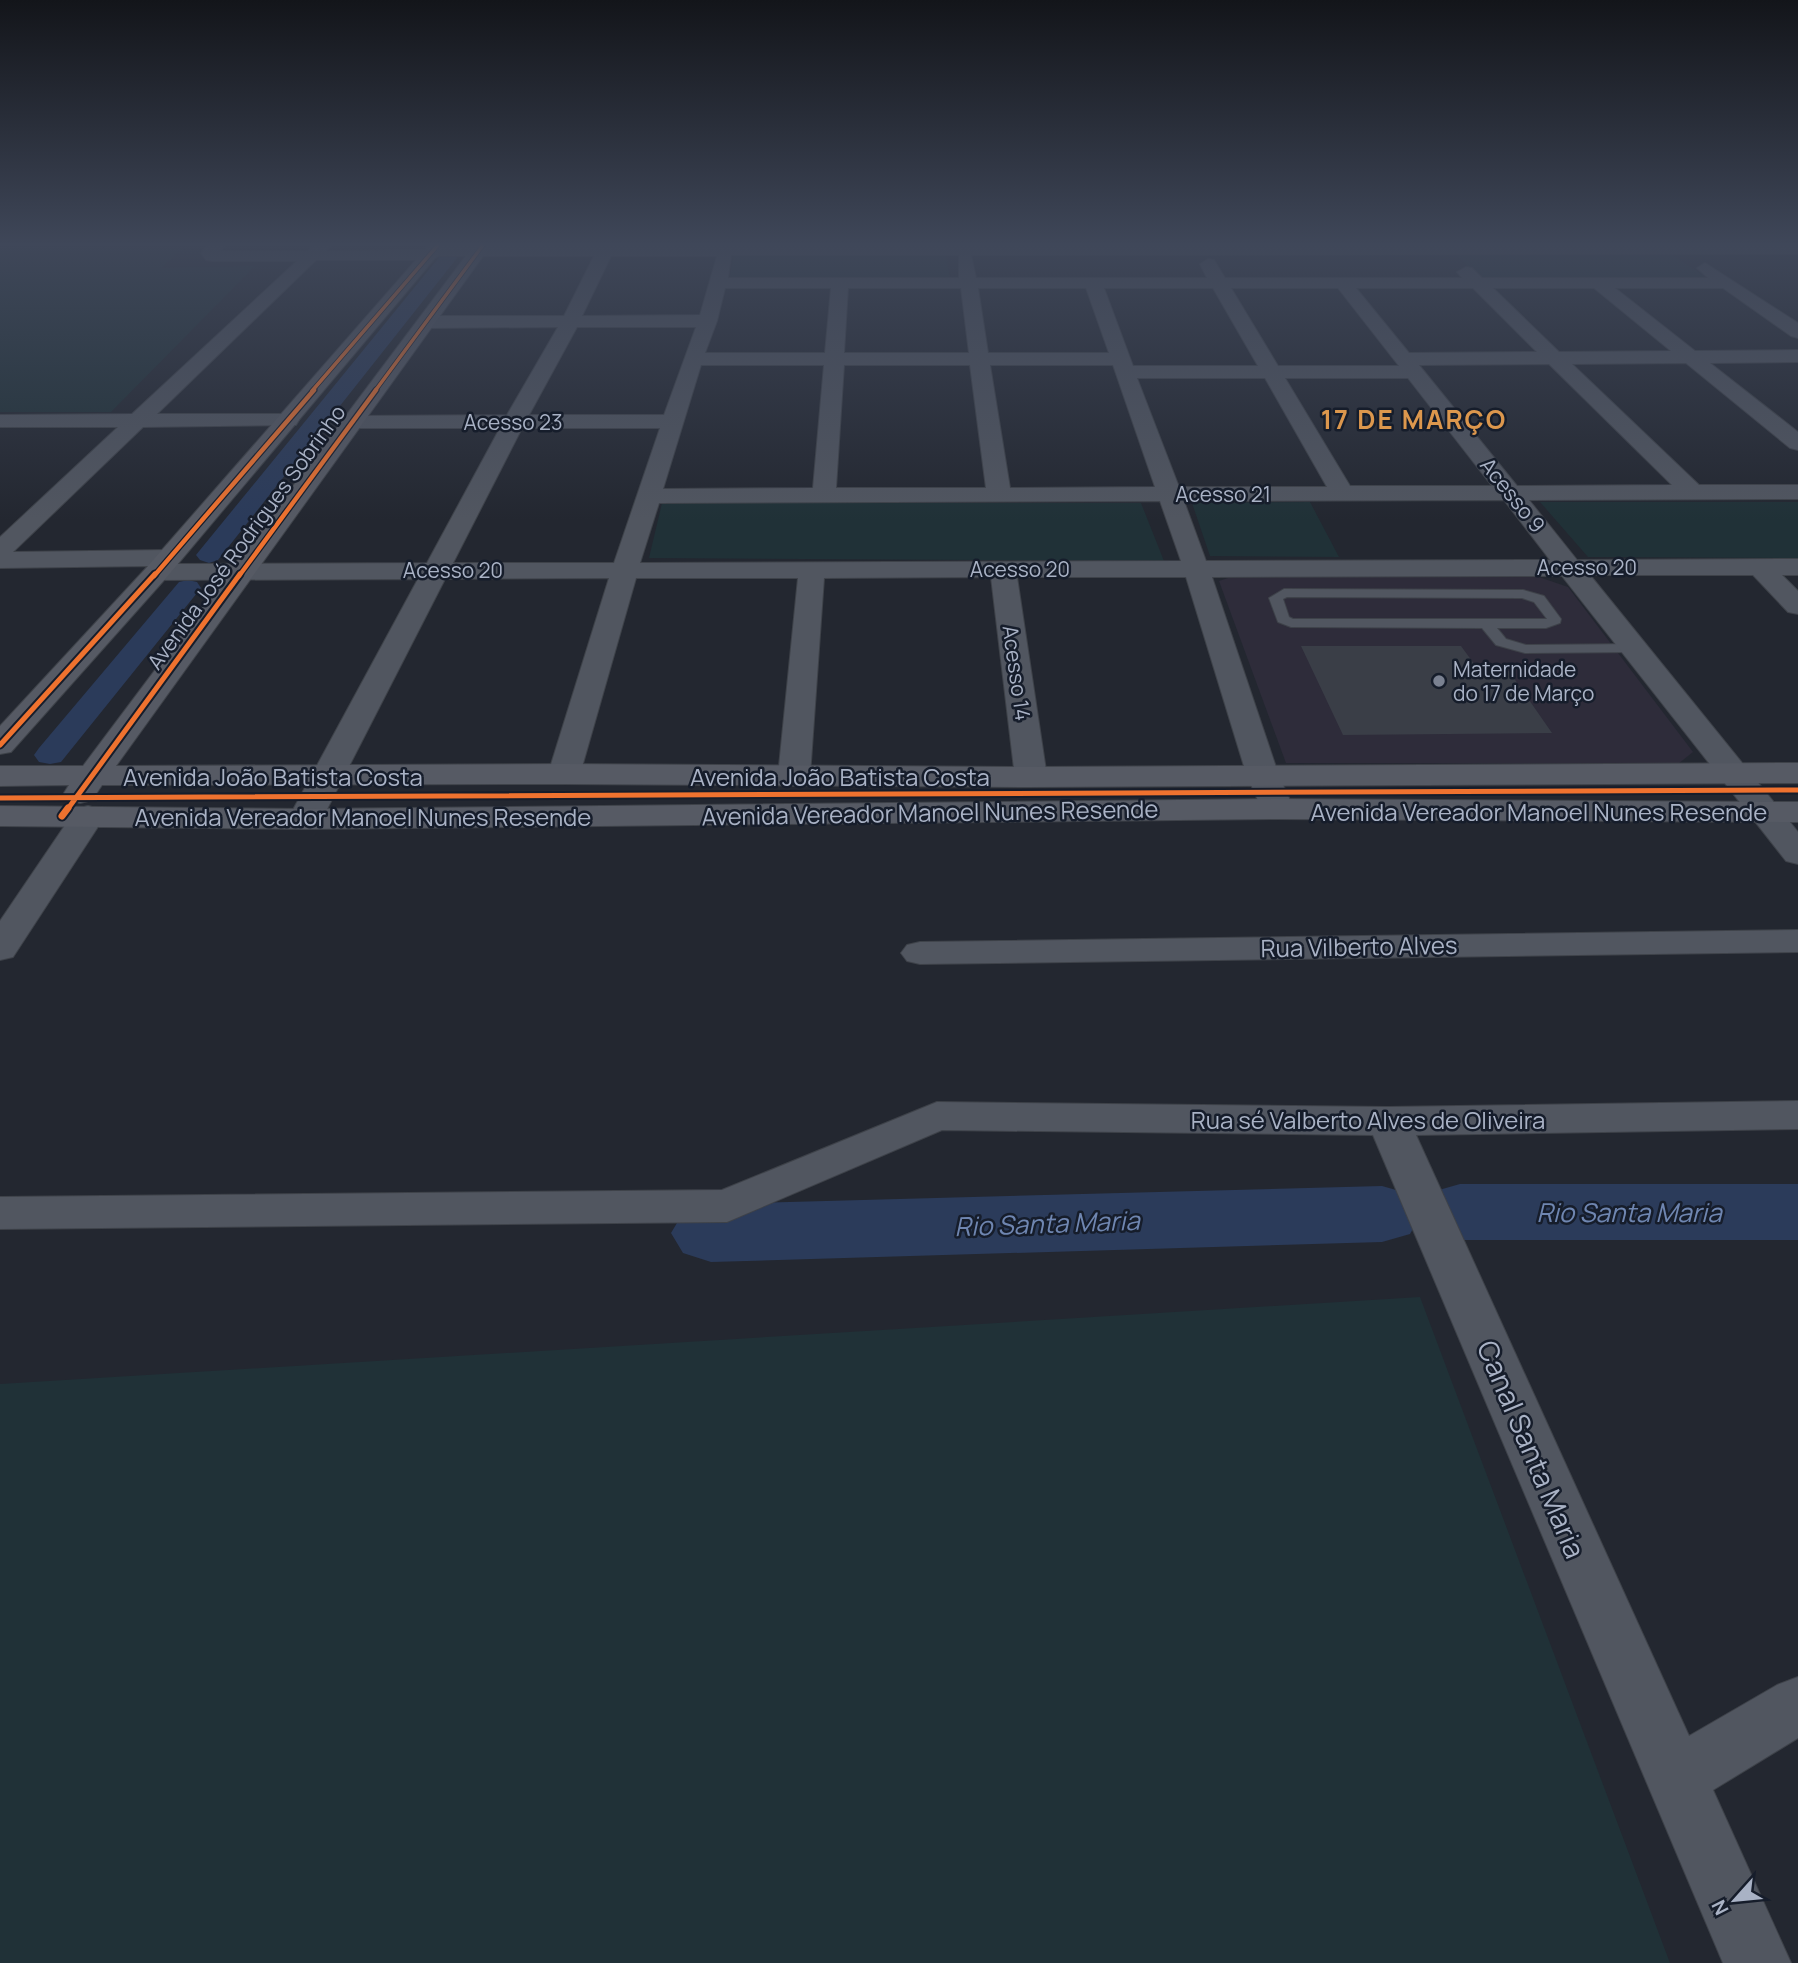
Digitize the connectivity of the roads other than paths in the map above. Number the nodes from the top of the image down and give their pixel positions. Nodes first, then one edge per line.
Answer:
1 (227, 337) edge
2 (360, 337) edge
3 (415, 337) edge
4 (562, 337) edge
5 (702, 337) edge
6 (836, 337) edge
7 (976, 337) edge
8 (1113, 337) edge
9 (1250, 337) edge
10 (1386, 337) edge
11 (1531, 337) edge
12 (1665, 337) edge
13 (1798, 356) edge
14 (1690, 357) junction
15 (1553, 358) junction
16 (693, 359) junction
17 (835, 359) junction
18 (979, 359) junction
19 (1123, 365) junction
20 (1410, 366) junction
21 (1270, 372) junction
22 (288, 420) junction
23 (0, 421) edge
24 (137, 421) junction
25 (674, 421) junction
26 (352, 422) junction
27 (514, 422) junction
28 (1798, 443) edge
29 (1798, 492) edge
30 (1512, 493) junction
31 (1693, 493) junction
32 (1169, 494) junction
33 (1343, 494) junction
34 (824, 495) junction
35 (999, 495) junction
36 (649, 496) junction
37 (0, 551) edge
38 (0, 560) edge
39 (162, 565) junction
40 (1798, 566) edge
41 (1571, 567) junction
42 (1760, 567) junction
43 (1196, 568) junction
44 (812, 569) junction
45 (1003, 569) junction
46 (436, 570) junction
47 (625, 570) junction
48 (242, 571) junction
49 (1798, 606) edge
50 (1486, 624) junction
51 (1636, 648) junction
52 (0, 745) edge
53 (1798, 773) edge
54 (564, 774) junction
55 (1736, 774) junction
56 (0, 776) edge
57 (328, 776) junction
58 (794, 776) junction
59 (1263, 776) junction
60 (1031, 777) junction
61 (92, 778) junction
62 (1277, 809) junction
63 (1798, 812) edge
64 (1763, 813) junction
65 (0, 816) edge
66 (75, 816) junction
67 (305, 819) junction
68 (1798, 854) edge
69 (1798, 941) edge
70 (0, 949) edge
71 (920, 953) dead end
72 (1798, 1115) edge
73 (1388, 1121) junction
74 (0, 1213) edge
75 (1798, 1705) edge
76 (1674, 1779) junction
77 (1757, 1963) edge

1 - 24 street
2 - 22 street, Avenida José Rodrigues Sobrinho
3 - 26 street, Avenida José Rodrigues Sobrinho
4 - 27 street
5 - 16 street
6 - 17 street
7 - 18 street
8 - 19 street
9 - 21 street
10 - 20 street, Acesso 9
11 - 15 street
12 - 14 street
13 - 14 street
14 - 15 street
14 - 28 street
15 - 20 street
15 - 31 street
16 - 17 street
16 - 25 street
17 - 18 street
17 - 34 street
18 - 19 street
18 - 35 street
19 - 21 street
19 - 32 street
20 - 21 street
20 - 30 street, Acesso 9
21 - 33 street
22 - 24 street
22 - 39 street, Avenida José Rodrigues Sobrinho
23 - 24 street
24 - 37 street
25 - 27 street, Acesso 23
25 - 36 street
26 - 27 street, Acesso 23
26 - 48 street, Avenida José Rodrigues Sobrinho
27 - 46 street
29 - 31 street, Acesso 21
30 - 31 street, Acesso 21
30 - 33 street, Acesso 21
30 - 41 street, Acesso 9
32 - 33 street, Acesso 21
32 - 35 street, Acesso 21
32 - 43 street
34 - 35 street, Acesso 21
34 - 36 street, Acesso 21
36 - 47 street
38 - 39 street, Acesso 20
39 - 48 street, Acesso 20
39 - 52 street, Avenida José Rodrigues Sobrinho
40 - 42 street, Acesso 20
41 - 42 street, Acesso 20
41 - 43 street, Acesso 20
41 - 51 street, Acesso 9
42 - 49 street
43 - 45 street, Acesso 20
43 - 59 street
44 - 45 street, Acesso 20
44 - 47 street, Acesso 20
44 - 58 street
45 - 60 street, Acesso 14
46 - 47 street, Acesso 20
46 - 48 street, Acesso 20
46 - 57 street
47 - 54 street
48 - 61 street, Avenida José Rodrigues Sobrinho
50 - 50 lane
50 - 51 lane
51 - 55 street, Acesso 9
53 - 55 street, Avenida João Batista Costa
54 - 57 street, Avenida João Batista Costa
54 - 58 street, Avenida João Batista Costa
55 - 59 street, Avenida João Batista Costa
55 - 64 street, Acesso 9
56 - 61 street, Avenida João Batista Costa
57 - 61 street, Avenida João Batista Costa
57 - 67 street
58 - 60 street, Avenida João Batista Costa
59 - 60 street, Avenida João Batista Costa
59 - 62 street
61 - 66 street, Avenida José Rodrigues Sobrinho
62 - 64 street, Avenida Vereador Manoel Nunes Resende
62 - 67 street, Avenida Vereador Manoel Nunes Resende
63 - 64 street, Avenida Vereador Manoel Nunes Resende
64 - 68 street, Acesso 9
65 - 66 street, Avenida Vereador Manoel Nunes Resende
66 - 67 street, Avenida Vereador Manoel Nunes Resende
66 - 70 street
69 - 71 street, Rua Vilberto Alves
72 - 73 street, Rua sé Valberto Alves de Oliveira
73 - 74 street, Rua sé Valberto Alves de Oliveira
73 - 76 street, Canal Santa Maria
75 - 76 street
76 - 77 street, Canal Santa Maria

